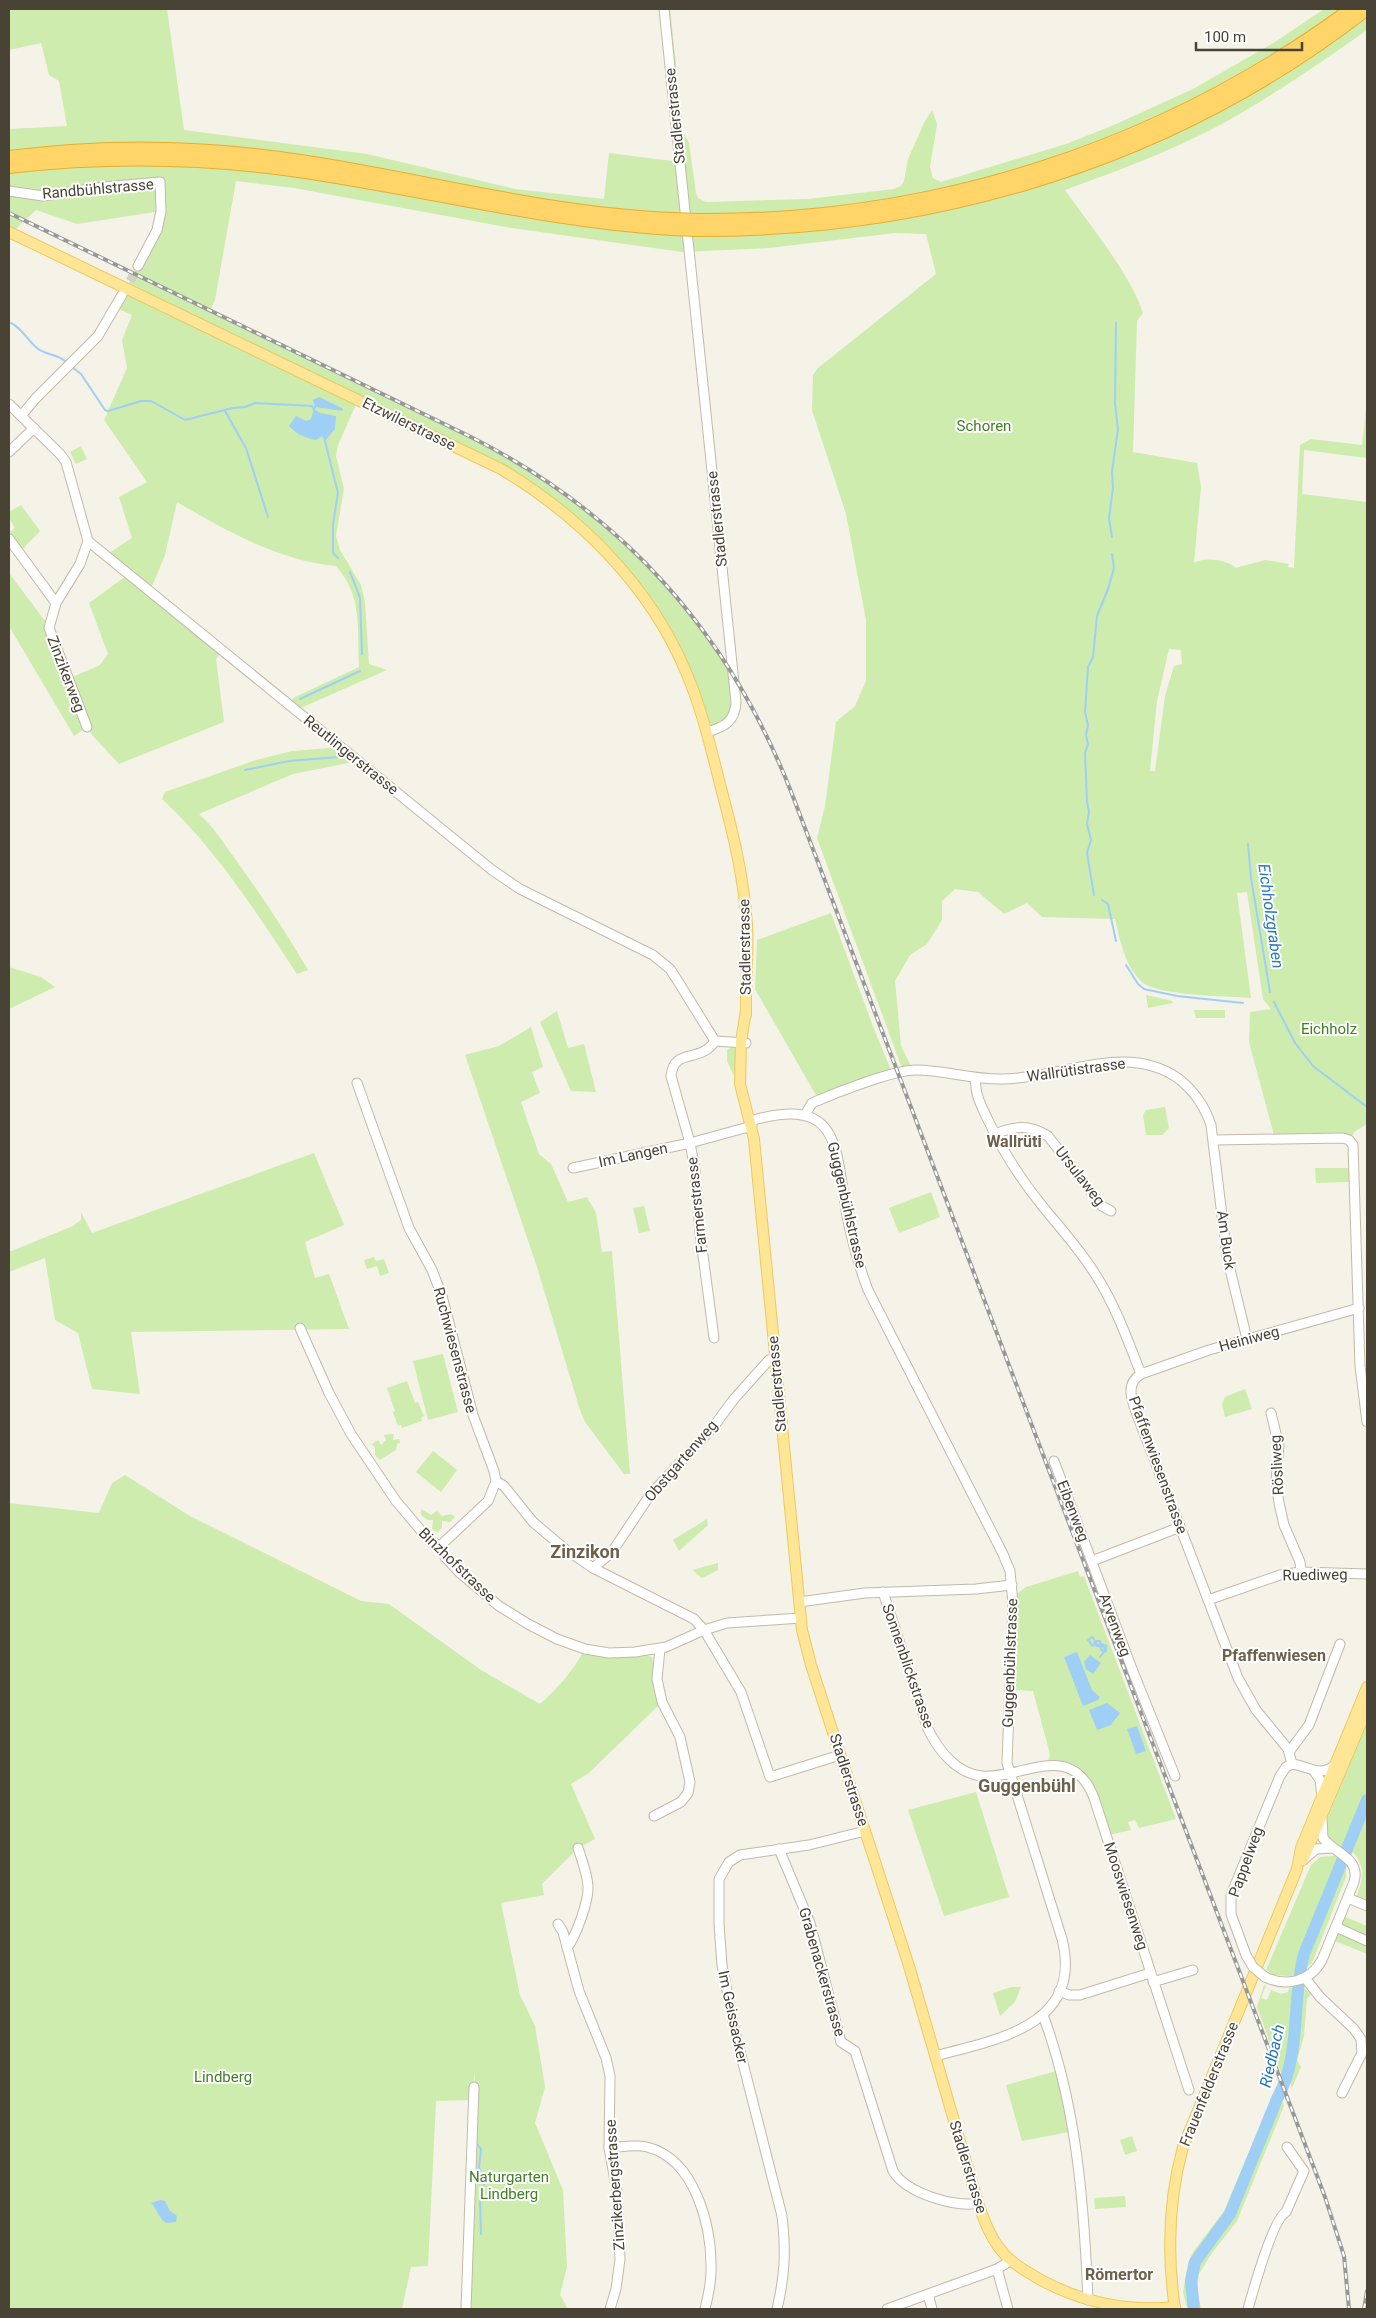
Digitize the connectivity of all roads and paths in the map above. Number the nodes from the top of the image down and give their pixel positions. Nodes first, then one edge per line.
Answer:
1 (664, 9) edge
2 (1351, 9) edge
3 (1367, 9) edge
4 (9, 157) edge
5 (9, 167) edge
6 (9, 191) edge
7 (672, 224) junction
8 (698, 225) junction
9 (9, 232) edge
10 (138, 266) tunnel mouth
11 (122, 295) tunnel mouth
12 (9, 404) edge
13 (22, 416) junction
14 (34, 428) junction
15 (9, 452) edge
16 (9, 539) edge
17 (88, 541) junction
18 (56, 603) junction
19 (87, 727) dead end
20 (707, 732) junction
21 (715, 1041) junction
22 (743, 1042) junction
23 (976, 1078) junction
24 (357, 1083) dead end
25 (805, 1115) junction
26 (751, 1123) junction
27 (995, 1134) junction
28 (1214, 1140) junction
29 (690, 1143) junction
30 (572, 1168) dead end
31 (1111, 1211) dead end
32 (1359, 1308) junction
33 (300, 1328) dead end
34 (714, 1338) dead end
35 (1247, 1339) junction
36 (775, 1359) junction
37 (1141, 1374) junction
38 (1271, 1413) dead end
39 (1367, 1422) edge
40 (1054, 1461) dead end
41 (496, 1481) junction
42 (1180, 1527) junction
43 (440, 1546) junction
44 (1092, 1561) junction
45 (594, 1568) junction
46 (1301, 1572) junction
47 (1367, 1574) edge
48 (1012, 1585) junction
49 (883, 1592) junction
50 (1208, 1600) junction
51 (799, 1602) junction
52 (801, 1618) junction
53 (704, 1630) junction
54 (1340, 1644) dead end
55 (660, 1649) junction
56 (1367, 1686) edge
57 (1367, 1709) edge
58 (1289, 1752) junction
59 (840, 1755) junction
60 (1292, 1764) junction
61 (1335, 1765) junction
62 (1314, 1771) junction
63 (1009, 1773) junction
64 (1175, 1776) dead end
65 (1322, 1796) junction
66 (654, 1816) dead end
67 (1322, 1819) junction
68 (865, 1831) junction
69 (578, 1848) dead end
70 (779, 1849) junction
71 (1336, 1850) junction
72 (1303, 1860) junction
73 (1296, 1869) junction
74 (1348, 1898) junction
75 (1367, 1906) edge
76 (558, 1924) dead end
77 (1336, 1927) junction
78 (1367, 1941) edge
79 (567, 1948) junction
80 (1193, 1970) dead end
81 (1150, 1973) junction
82 (1300, 1980) junction
83 (1153, 1982) junction
84 (1058, 1991) junction
85 (1043, 2016) junction
86 (936, 2056) junction
87 (474, 2087) dead end
88 (1189, 2090) dead end
89 (1342, 2092) dead end
90 (1287, 2147) dead end
91 (609, 2148) junction
92 (978, 2204) junction
93 (1010, 2261) junction
94 (996, 2269) junction
95 (928, 2294) junction
96 (1088, 2300) junction
97 (1099, 2306) edge
98 (1175, 2308) edge
99 (466, 2309) edge
100 (610, 2309) edge
101 (705, 2309) edge
102 (777, 2309) edge
103 (887, 2309) edge
104 (932, 2309) edge
105 (1008, 2309) edge
106 (1248, 2309) edge

1 - 20 street, Stadlerstrasse
2 - 8 highway
3 - 8 highway
4 - 7 highway
5 - 7 highway
6 - 10 street, Randbühlstrasse
7 - 8 highway, bridge
9 - 20 main road, Etzwilerstrasse
11 - 13 street
12 - 13 street
13 - 14 street
14 - 15 street
14 - 17 street
16 - 18 street
17 - 18 street, Zinzikerweg
17 - 21 street, Reutlingerstrasse
18 - 19 street, Zinzikerweg
20 - 22 main road, Stadlerstrasse
21 - 22 street
21 - 29 street, Farmerstrasse
22 - 26 main road, Stadlerstrasse
23 - 25 street, Wallrütistrasse
23 - 27 street, Pfaffenwiesenstrasse
23 - 28 street, Wallrütistrasse
24 - 41 street, Ruchwiesenstrasse
25 - 26 street
25 - 48 street, Guggenbühlstrasse
26 - 29 street, Im Langen
26 - 36 main road, Stadlerstrasse
27 - 31 street, Ursulaweg
27 - 37 street, Pfaffenwiesenstrasse
28 - 32 street
28 - 35 street, Am Buck
29 - 30 street, Im Langen
29 - 34 street, Farmerstrasse
32 - 35 street, Heiniweg
32 - 39 street
33 - 43 street, Binzhofstrasse
35 - 37 street, Heiniweg
36 - 45 street, Obstgartenweg
36 - 51 main road, Stadlerstrasse
37 - 42 street, Pfaffenwiesenstrasse
38 - 46 street, Rösliweg
40 - 44 street, Eibenweg
41 - 43 street
41 - 45 street
42 - 44 street
42 - 50 street, Pfaffenwiesenstrasse
43 - 55 street, Binzhofstrasse
44 - 64 street, Arvenweg
45 - 53 street
46 - 47 street, Ruediweg
46 - 50 street, Ruediweg
48 - 49 street
48 - 63 street, Guggenbühlstrasse
49 - 51 street
49 - 63 street, Sonnenblickstrasse
50 - 58 street, Pfaffenwiesenstrasse
51 - 52 main road, Stadlerstrasse
52 - 53 street, Binzhofstrasse
52 - 59 main road, Stadlerstrasse
53 - 55 street, Binzhofstrasse
53 - 59 street
54 - 58 street
55 - 66 street
56 - 61 main road, Frauenfelderstrasse
57 - 67 main road, Frauenfelderstrasse
58 - 60 street, Pfaffenwiesenstrasse
59 - 68 main road, Stadlerstrasse
60 - 62 street
60 - 82 street, Pappelweg, bridge
61 - 62 street
61 - 65 main road, Frauenfelderstrasse
62 - 65 street
63 - 81 street, Mooswiesenweg
63 - 84 street, Guggenbühlstrasse
65 - 73 main road, Frauenfelderstrasse
67 - 71 street
67 - 72 main road, Frauenfelderstrasse
68 - 70 street, Im Geissacker
68 - 86 main road, Stadlerstrasse
69 - 79 street
70 - 92 street, Grabenackerstrasse
70 - 102 street, Im Geissacker
71 - 72 street
71 - 74 street
72 - 73 main road, Frauenfelderstrasse
73 - 98 main road, Frauenfelderstrasse
74 - 75 street
74 - 77 street
76 - 79 street, Zinzikerbergstrasse
77 - 78 street
77 - 82 street
79 - 91 street, Zinzikerbergstrasse
80 - 83 street
81 - 83 street, Mooswiesenweg
81 - 84 street
82 - 89 street
83 - 88 street, Mooswiesenweg
84 - 85 street, Guggenbühlstrasse
85 - 86 street
85 - 96 street
86 - 92 main road, Stadlerstrasse
87 - 99 street
90 - 106 street
91 - 100 street, Zinzikerbergstrasse
91 - 101 street
92 - 93 main road, Stadlerstrasse
93 - 94 street
93 - 96 main road, Stadlerstrasse
94 - 95 street
94 - 105 street
95 - 103 street
95 - 104 street
96 - 97 main road, Stadlerstrasse
97 - 98 main road, Stadlerstrasse

